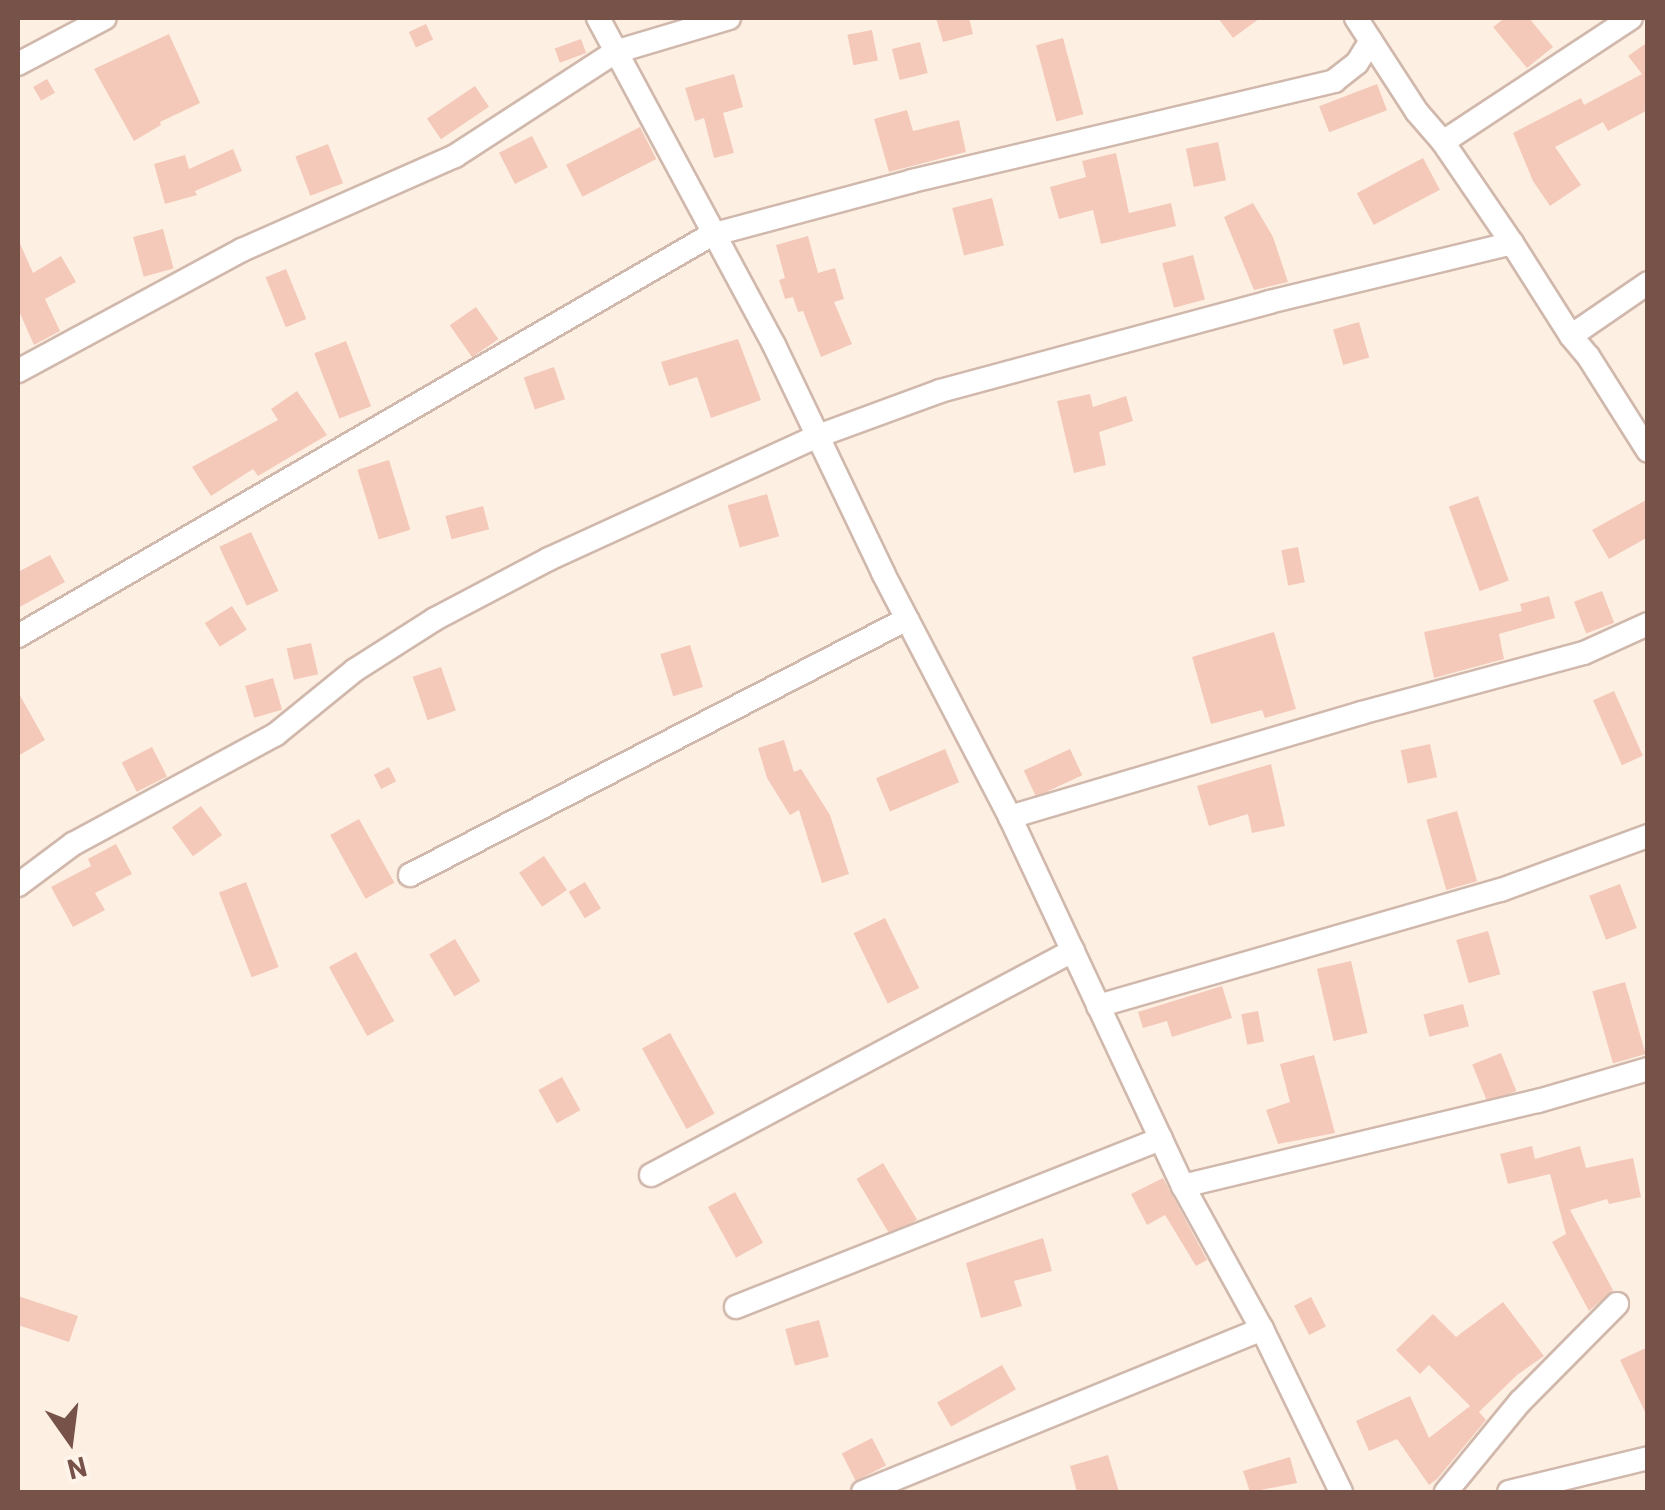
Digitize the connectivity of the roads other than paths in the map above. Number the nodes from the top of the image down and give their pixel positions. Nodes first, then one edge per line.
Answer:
1 (105, 18) edge
2 (598, 18) edge
3 (729, 18) edge
4 (1356, 18) edge
5 (1632, 18) edge
6 (1371, 41) junction
7 (616, 52) junction
8 (18, 64) edge
9 (1443, 142) junction
10 (712, 235) junction
11 (1512, 243) junction
12 (1648, 283) edge
13 (1570, 336) junction
14 (18, 371) edge
15 (818, 436) junction
16 (1648, 451) edge
17 (907, 619) junction
18 (1648, 624) edge
19 (18, 636) edge
20 (1010, 817) junction
21 (1648, 836) edge
22 (410, 875) dead end
23 (18, 885) edge
24 (1072, 951) junction
25 (1098, 1006) junction
26 (1648, 1069) edge
27 (1161, 1139) junction
28 (651, 1174) dead end
29 (1183, 1186) junction
30 (1617, 1304) dead end
31 (736, 1307) dead end
32 (1262, 1329) junction
33 (1648, 1458) edge
34 (863, 1492) edge
35 (1341, 1492) edge
36 (1446, 1492) edge
37 (1509, 1492) edge

1 - 8 street
2 - 7 street
3 - 7 street
4 - 6 street
5 - 9 street
6 - 9 street
6 - 10 street
7 - 10 street
7 - 14 street
9 - 11 street
10 - 15 street
10 - 19 street
11 - 13 street
11 - 15 street
12 - 13 street
13 - 16 street
15 - 17 street
15 - 23 street
17 - 20 street
17 - 22 street
18 - 20 street
20 - 24 street
21 - 25 street
24 - 25 street
24 - 28 street
25 - 27 street
26 - 29 street
27 - 29 street
27 - 31 street
29 - 32 street
30 - 36 street
32 - 34 street
32 - 35 street
33 - 37 street

